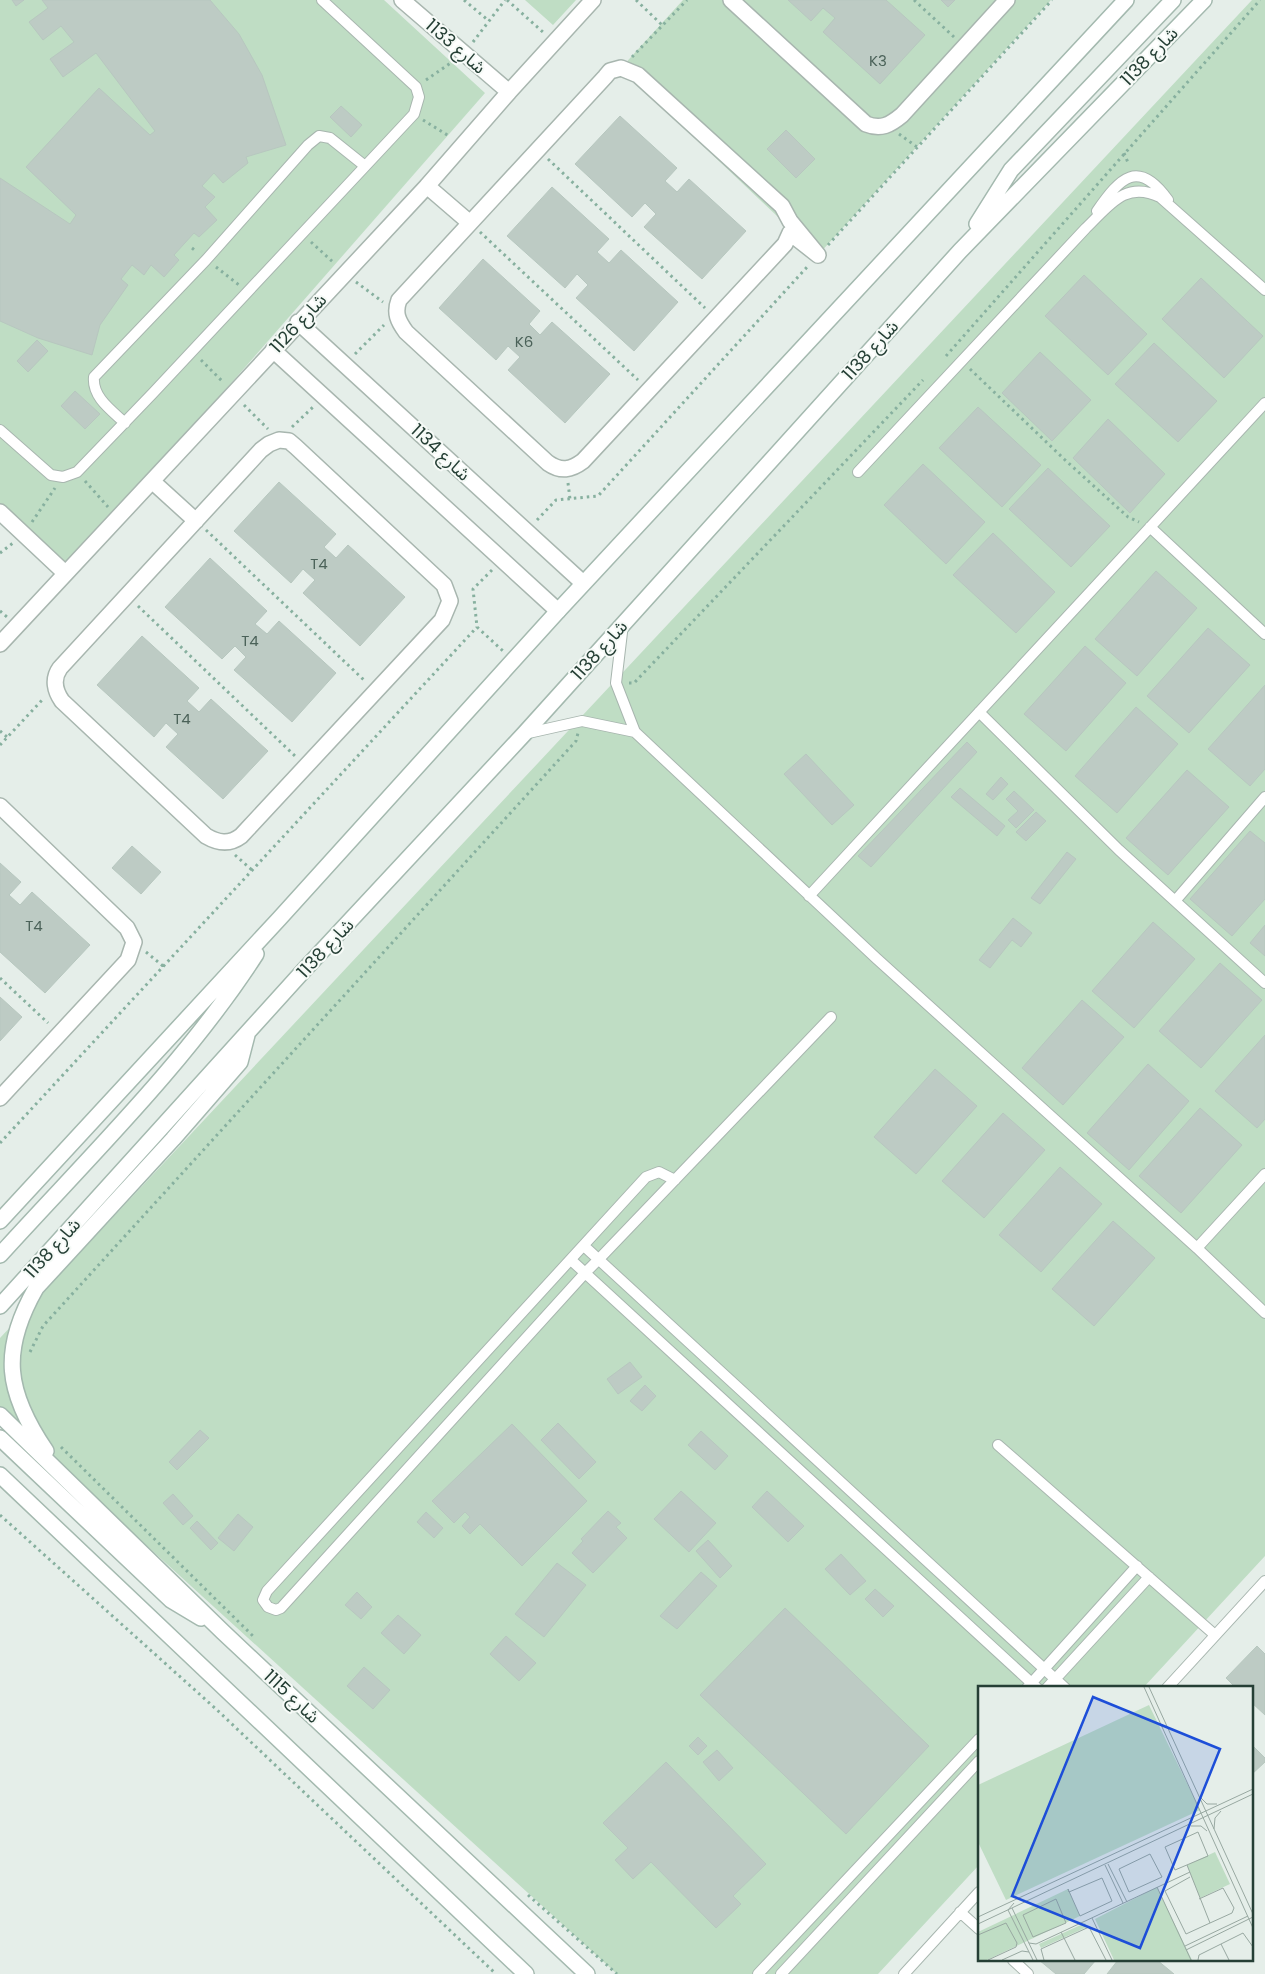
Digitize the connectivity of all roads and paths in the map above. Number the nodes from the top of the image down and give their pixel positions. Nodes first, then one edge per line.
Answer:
1 (322, 0) edge
2 (402, 0) edge
3 (464, 0) edge
4 (507, 0) edge
5 (593, 0) edge
6 (636, 0) edge
7 (687, 0) edge
8 (731, 0) edge
9 (914, 0) edge
10 (1007, 0) edge
11 (1052, 0) edge
12 (1174, 0) edge
13 (1204, 0) edge
14 (1260, 0) edge
15 (1125, 1) edge
16 (489, 21) dead end
17 (662, 26) junction
18 (554, 42) junction
19 (963, 46) junction
20 (621, 68) junction
21 (509, 92) junction
22 (414, 114) junction
23 (463, 145) junction
24 (538, 149) junction
25 (365, 166) junction
26 (428, 186) junction
27 (470, 223) junction
28 (192, 248) dead end
29 (960, 251) junction
30 (818, 255) junction
31 (206, 260) junction
32 (1265, 290) edge
33 (247, 291) junction
34 (716, 319) junction
35 (298, 322) junction
36 (273, 350) junction
37 (941, 361) dead end
38 (962, 361) junction
39 (928, 375) dead end
40 (649, 390) junction
41 (1265, 403) edge
42 (125, 423) junction
43 (0, 430) edge
44 (77, 472) junction
45 (858, 472) dead end
46 (63, 477) junction
47 (152, 481) junction
48 (0, 512) edge
49 (118, 518) junction
50 (196, 521) junction
51 (1150, 527) junction
52 (24, 534) junction
53 (535, 539) junction
54 (0, 553) edge
55 (509, 567) junction
56 (66, 573) junction
57 (583, 583) junction
58 (127, 595) junction
59 (558, 611) junction
60 (623, 623) junction
61 (477, 627) junction
62 (1265, 634) edge
63 (0, 644) edge
64 (514, 659) junction
65 (616, 683) junction
66 (55, 687) junction
67 (375, 691) junction
68 (979, 712) junction
69 (582, 721) junction
70 (0, 731) edge
71 (635, 732) junction
72 (524, 734) junction
73 (7, 737) junction
74 (0, 745) edge
75 (306, 766) junction
76 (1265, 797) edge
77 (0, 806) edge
78 (809, 896) junction
79 (1175, 900) junction
80 (279, 919) junction
81 (134, 942) junction
82 (163, 966) junction
83 (0, 978) edge
84 (1265, 983) edge
85 (831, 1017) dead end
86 (248, 1032) junction
87 (60, 1034) junction
88 (0, 1098) edge
89 (0, 1143) edge
90 (1265, 1174) edge
91 (675, 1180) junction
92 (19, 1200) junction
93 (0, 1210) edge
94 (0, 1221) edge
95 (584, 1246) junction
96 (1197, 1248) junction
97 (0, 1255) edge
98 (599, 1259) junction
99 (571, 1260) junction
100 (586, 1272) junction
101 (0, 1306) edge
102 (1265, 1313) edge
103 (18, 1359) junction
104 (0, 1415) edge
105 (0, 1438) edge
106 (57, 1442) dead end
107 (998, 1445) dead end
108 (0, 1475) edge
109 (64, 1477) junction
110 (0, 1489) edge
111 (37, 1512) junction
112 (0, 1515) edge
113 (1137, 1566) junction
114 (1149, 1577) junction
115 (1265, 1581) edge
116 (224, 1632) junction
117 (1215, 1635) junction
118 (256, 1640) dead end
119 (1044, 1668) junction
120 (1055, 1678) junction
121 (1032, 1686) edge
122 (1049, 1686) edge
123 (1063, 1686) edge
124 (1169, 1686) edge
125 (978, 1740) edge
126 (978, 1762) edge
127 (526, 1893) dead end
128 (978, 1893) edge
129 (960, 1912) junction
130 (978, 1928) edge
131 (1015, 1962) edge
132 (496, 1974) edge
133 (526, 1974) edge
134 (587, 1974) edge
135 (618, 1974) edge
136 (758, 1974) edge
137 (781, 1974) edge
138 (904, 1974) edge
139 (1028, 1974) edge

1 - 22 lane
2 - 21 street, شارع 1133
3 - 16 path
4 - 18 path
5 - 18 street, شارع 1126
6 - 17 path
7 - 17 path
8 - 19 street
9 - 19 path
10 - 19 street
11 - 30 path
12 - 29 street
13 - 29 street, شارع 1138
14 - 37 path
15 - 57 street
17 - 20 path
18 - 21 street, شارع 1126
20 - 24 street
20 - 30 street
21 - 23 street, شارع 1126
22 - 23 path
22 - 25 lane
23 - 26 street, شارع 1126
24 - 27 street
24 - 34 path
25 - 31 lane
25 - 33 lane
26 - 27 street
26 - 35 street, شارع 1126
27 - 40 path
27 - 40 street
28 - 31 path
29 - 60 street, شارع 1138
30 - 34 street
30 - 53 path
31 - 33 path
31 - 42 lane
32 - 38 lane
33 - 42 lane
34 - 40 street
35 - 36 street, شارع 1126
35 - 53 street, شارع 1134
36 - 47 street, شارع 1126
36 - 55 street
38 - 45 lane
38 - 51 path
39 - 65 path
41 - 51 lane
42 - 44 lane
43 - 46 lane
44 - 46 lane
44 - 49 path
46 - 52 path
47 - 49 street, شارع 1126
47 - 50 street
48 - 52 street
49 - 56 street, شارع 1126
50 - 58 street
50 - 67 path
50 - 67 street
51 - 62 lane
51 - 68 lane
52 - 54 path
52 - 56 street
53 - 57 street, شارع 1134
55 - 59 street
55 - 61 path
56 - 63 street, شارع 1126
57 - 59 street
58 - 66 street
58 - 75 path
59 - 64 street
60 - 65 lane
60 - 72 street, شارع 1138
61 - 64 path
61 - 82 path
64 - 80 street
65 - 71 lane
66 - 73 path
66 - 75 street
67 - 75 street
68 - 78 lane
68 - 79 lane
69 - 71 lane
69 - 72 lane
69 - 103 path
70 - 73 path
71 - 78 lane
72 - 86 street, شارع 1138
73 - 74 path
76 - 79 lane
77 - 81 street
78 - 96 lane
79 - 84 lane
80 - 92 street
80 - 97 street
81 - 82 path
81 - 87 street
82 - 89 path
83 - 87 path
85 - 91 lane
86 - 101 street, شارع 1138
86 - 103 street
87 - 88 street
90 - 96 lane
91 - 95 lane
91 - 98 lane
92 - 93 street
92 - 94 street
95 - 98 lane
95 - 99 lane
96 - 102 lane
98 - 100 lane
98 - 119 lane
99 - 100 lane
99 - 100 lane
100 - 121 lane
103 - 109 street
104 - 109 street, شارع 1115
105 - 116 street
106 - 118 path
107 - 113 lane
108 - 111 street
109 - 116 street, شارع 1115
110 - 111 street
111 - 133 street
112 - 132 path
113 - 114 lane
113 - 119 lane
114 - 117 lane
114 - 120 lane
115 - 117 lane
116 - 134 street, شارع 1115
117 - 124 lane
119 - 120 lane
119 - 121 lane
120 - 122 lane
120 - 123 lane
125 - 136 lane
126 - 137 lane
127 - 135 path
128 - 129 lane
129 - 130 lane
129 - 138 lane
131 - 139 lane

